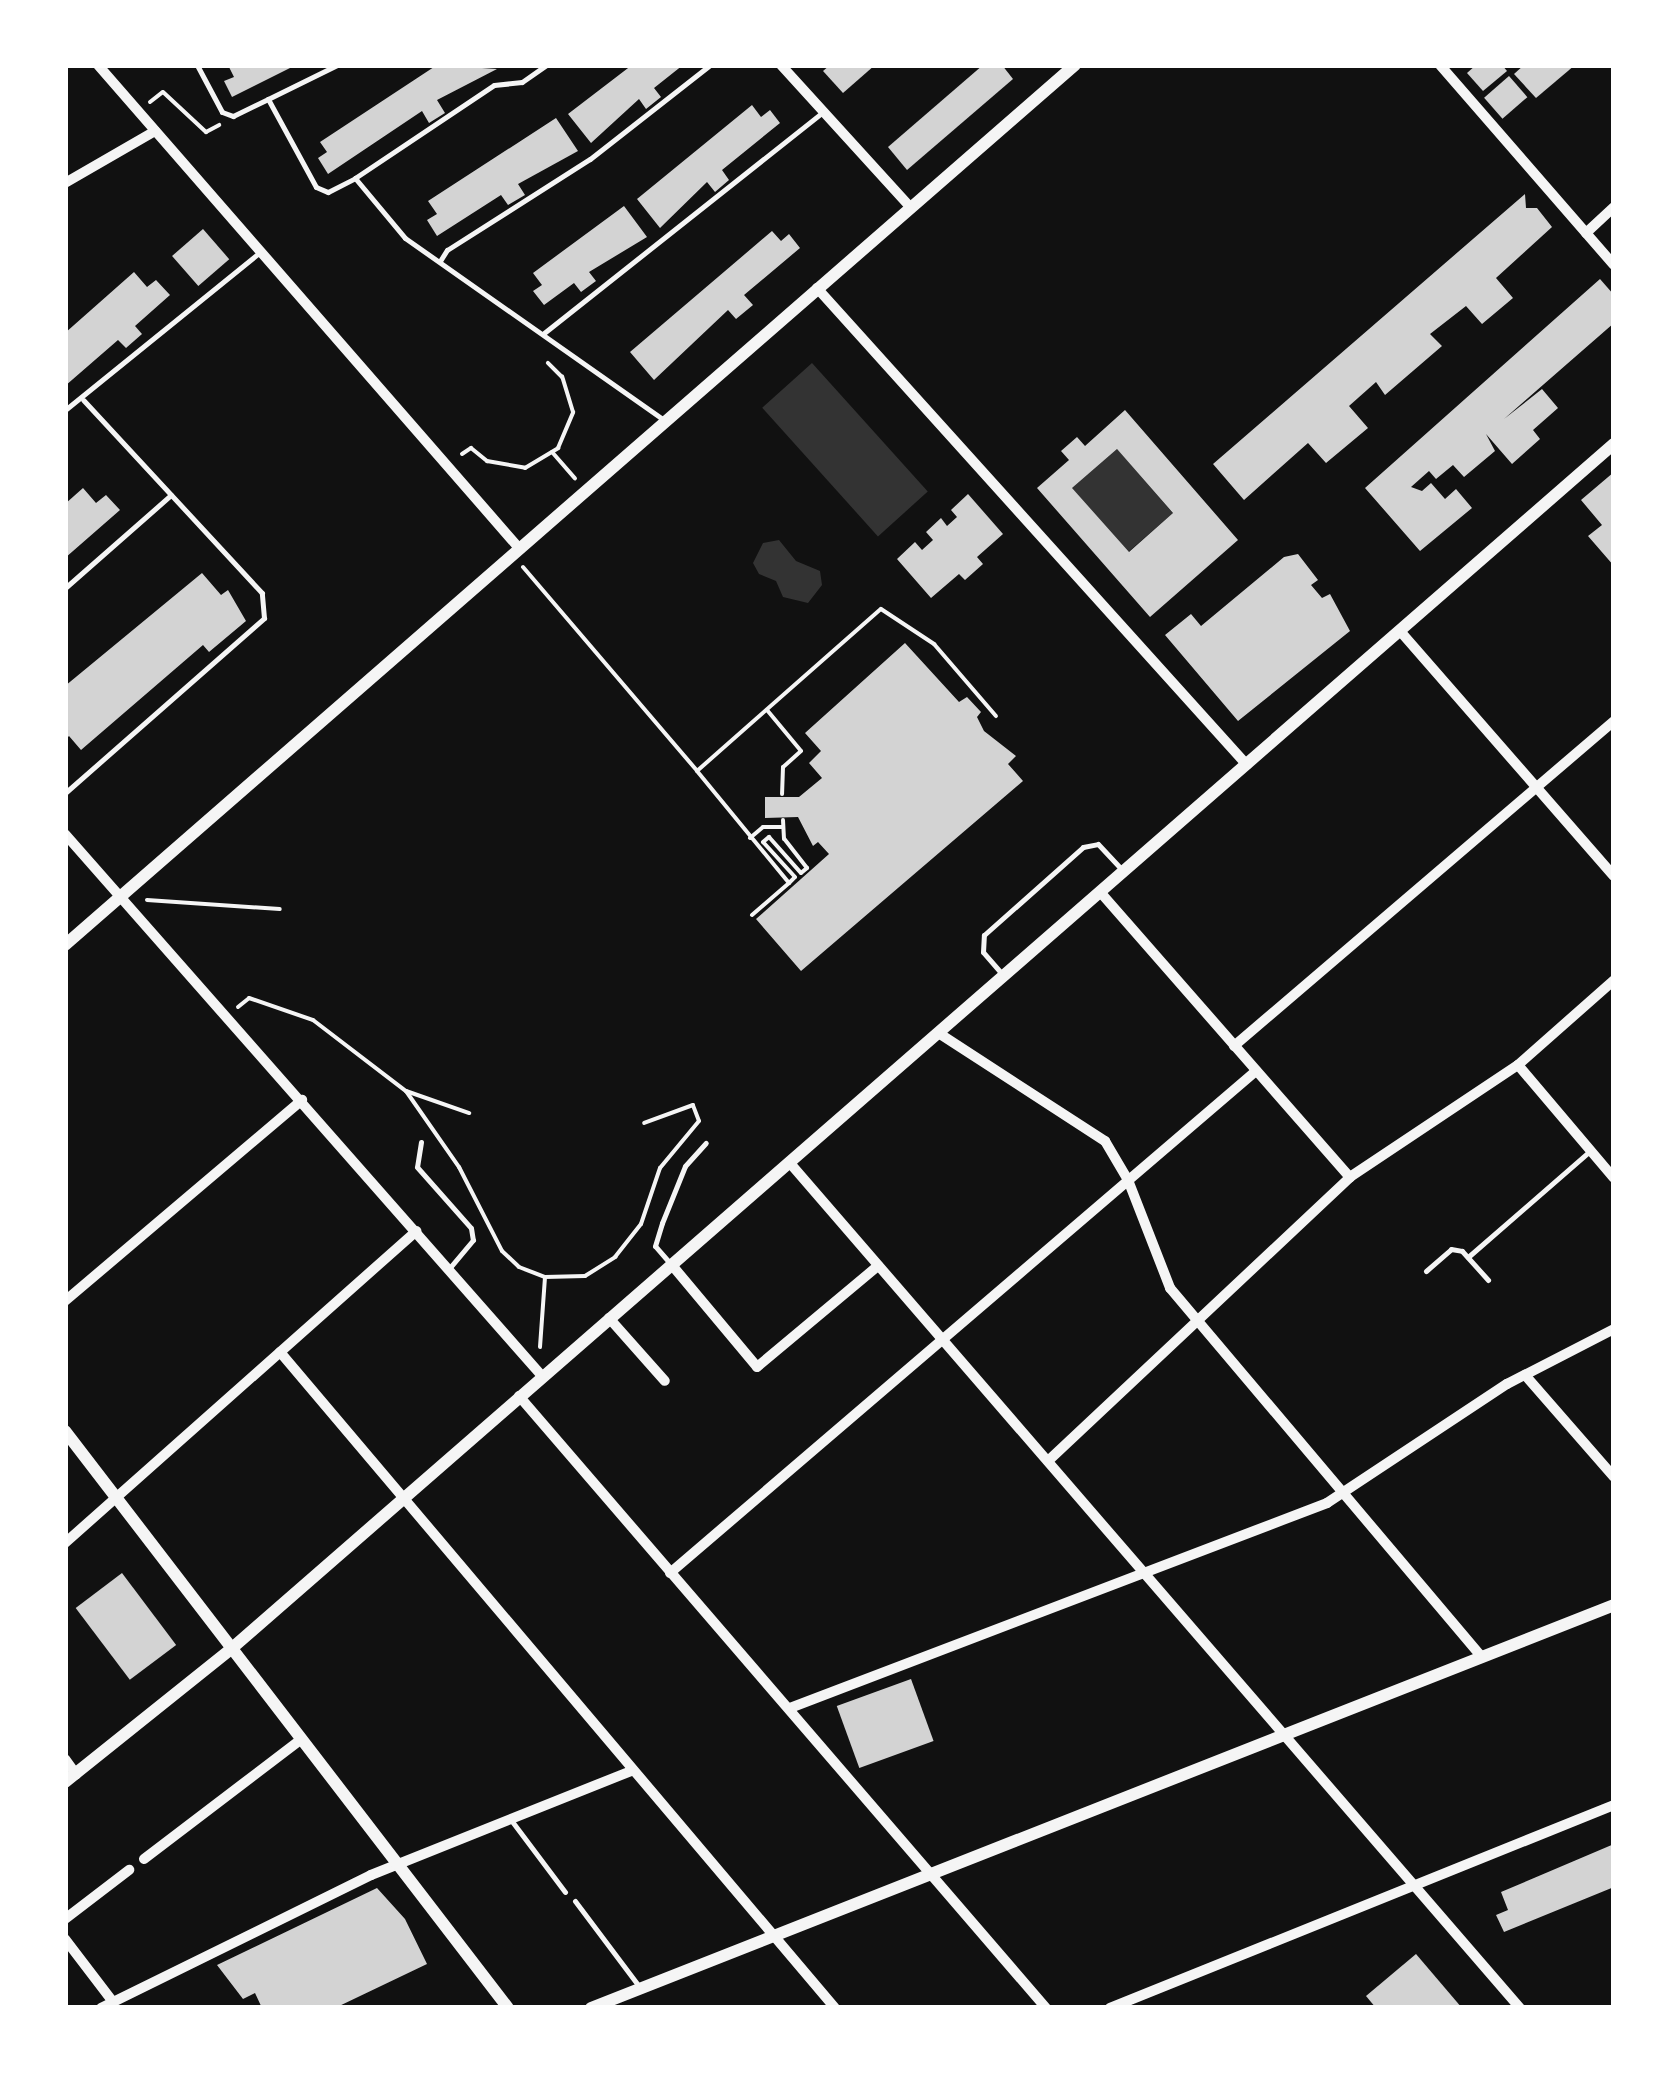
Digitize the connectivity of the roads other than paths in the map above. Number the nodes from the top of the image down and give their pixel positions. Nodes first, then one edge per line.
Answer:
1 (98, 65) edge
2 (197, 65) edge
3 (337, 65) edge
4 (546, 65) edge
5 (710, 65) edge
6 (781, 65) edge
7 (1076, 65) edge
8 (1440, 65) edge
9 (268, 99) junction
10 (823, 112) junction
11 (155, 131) junction
12 (355, 178) junction
13 (65, 183) edge
14 (1614, 207) edge
15 (911, 208) junction
16 (1586, 232) junction
17 (262, 251) junction
18 (440, 261) junction
19 (1614, 265) edge
20 (817, 288) junction
21 (544, 333) junction
22 (83, 400) junction
23 (65, 410) edge
24 (664, 420) junction
25 (1614, 444) edge
26 (172, 495) junction
27 (518, 547) junction
28 (65, 588) edge
29 (1400, 631) junction
30 (1614, 721) edge
31 (1247, 765) junction
32 (1538, 788) junction
33 (65, 793) edge
34 (65, 834) edge
35 (1124, 872) junction
36 (1614, 876) edge
37 (1101, 893) junction
38 (120, 896) junction
39 (65, 945) edge
40 (1005, 977) junction
41 (1614, 980) edge
42 (940, 1034) junction
43 (1234, 1046) junction
44 (1518, 1065) junction
45 (1256, 1071) junction
46 (302, 1100) junction
47 (421, 1142) dead end
48 (706, 1144) dead end
49 (1590, 1151) junction
50 (789, 1162) junction
51 (1350, 1177) junction
52 (1614, 1178) edge
53 (1128, 1180) junction
54 (417, 1231) junction
55 (1468, 1257) junction
56 (671, 1264) junction
57 (878, 1266) junction
58 (449, 1269) junction
59 (1426, 1271) dead end
60 (1488, 1280) dead end
61 (65, 1301) edge
62 (608, 1318) junction
63 (1197, 1324) junction
64 (1614, 1329) edge
65 (943, 1340) junction
66 (280, 1352) junction
67 (1525, 1375) junction
68 (542, 1376) junction
69 (664, 1381) dead end
70 (519, 1396) junction
71 (65, 1431) edge
72 (1048, 1461) junction
73 (1614, 1477) edge
74 (1344, 1492) junction
75 (116, 1498) junction
76 (401, 1500) junction
77 (65, 1542) edge
78 (1144, 1573) junction
79 (670, 1574) junction
80 (1614, 1605) edge
81 (231, 1649) junction
82 (1482, 1657) junction
83 (790, 1708) junction
84 (1284, 1735) junction
85 (300, 1740) junction
86 (65, 1759) edge
87 (633, 1770) junction
88 (70, 1778) edge
89 (1614, 1805) edge
90 (511, 1820) junction
91 (144, 1859) dead end
92 (397, 1866) junction
93 (129, 1870) dead end
94 (930, 1872) junction
95 (1414, 1886) junction
96 (565, 1892) dead end
97 (574, 1901) dead end
98 (65, 1919) edge
99 (771, 1934) junction
100 (65, 1939) edge
101 (640, 1988) junction
102 (113, 2002) junction
103 (101, 2008) edge
104 (508, 2008) edge
105 (592, 2008) edge
106 (835, 2008) edge
107 (1046, 2008) edge
108 (1110, 2008) edge
109 (1520, 2008) edge

1 - 11 street
2 - 9 lane
3 - 9 lane
4 - 12 lane
5 - 18 lane
6 - 10 street
7 - 15 street
8 - 16 street
9 - 12 lane
10 - 15 street
10 - 21 lane
11 - 13 street
11 - 17 street
12 - 18 lane
14 - 16 street
15 - 20 street
16 - 19 street
17 - 22 lane
17 - 27 street
18 - 21 lane
20 - 24 street
20 - 31 street
21 - 24 lane
22 - 23 lane
22 - 26 lane
24 - 27 street
25 - 29 street
26 - 28 lane
26 - 33 lane
27 - 38 street
29 - 31 street
29 - 32 street
30 - 32 street
31 - 35 street
32 - 36 street
32 - 43 street
34 - 38 street
35 - 37 street
35 - 40 lane
37 - 40 street
37 - 43 street
38 - 39 street
38 - 46 street
40 - 42 street
41 - 44 street
42 - 50 street
42 - 53 street
43 - 45 street
44 - 49 street
44 - 51 street
45 - 51 street
45 - 53 street
46 - 54 street
46 - 61 street
47 - 58 lane
48 - 56 lane
49 - 52 street
49 - 55 lane
50 - 56 street
50 - 57 street
51 - 63 street
53 - 63 street
53 - 65 street
54 - 58 street
54 - 66 street
55 - 59 lane
55 - 60 lane
56 - 57 street
56 - 62 street
57 - 65 street
58 - 68 street
62 - 68 street
62 - 69 street
63 - 72 street
63 - 74 street
64 - 67 street
65 - 72 street
65 - 79 street
66 - 75 street
66 - 76 street
67 - 73 street
67 - 74 street
68 - 70 street
70 - 76 street
70 - 79 street
71 - 75 street
72 - 78 street
74 - 78 street
74 - 82 street
75 - 77 street
75 - 81 street
76 - 81 street
76 - 87 street
78 - 83 street
78 - 84 street
79 - 83 street
80 - 82 street
81 - 85 street
81 - 88 street
82 - 84 street
83 - 94 street
84 - 94 street
84 - 95 street
85 - 91 street
85 - 92 street
86 - 88 street
87 - 90 street
87 - 99 street
89 - 95 street
90 - 92 street
90 - 96 lane
92 - 102 street
92 - 104 street
93 - 98 street
94 - 99 street
94 - 107 street
95 - 108 street
95 - 109 street
97 - 101 lane
99 - 101 street
99 - 106 street
100 - 102 street
101 - 105 street
102 - 103 street

